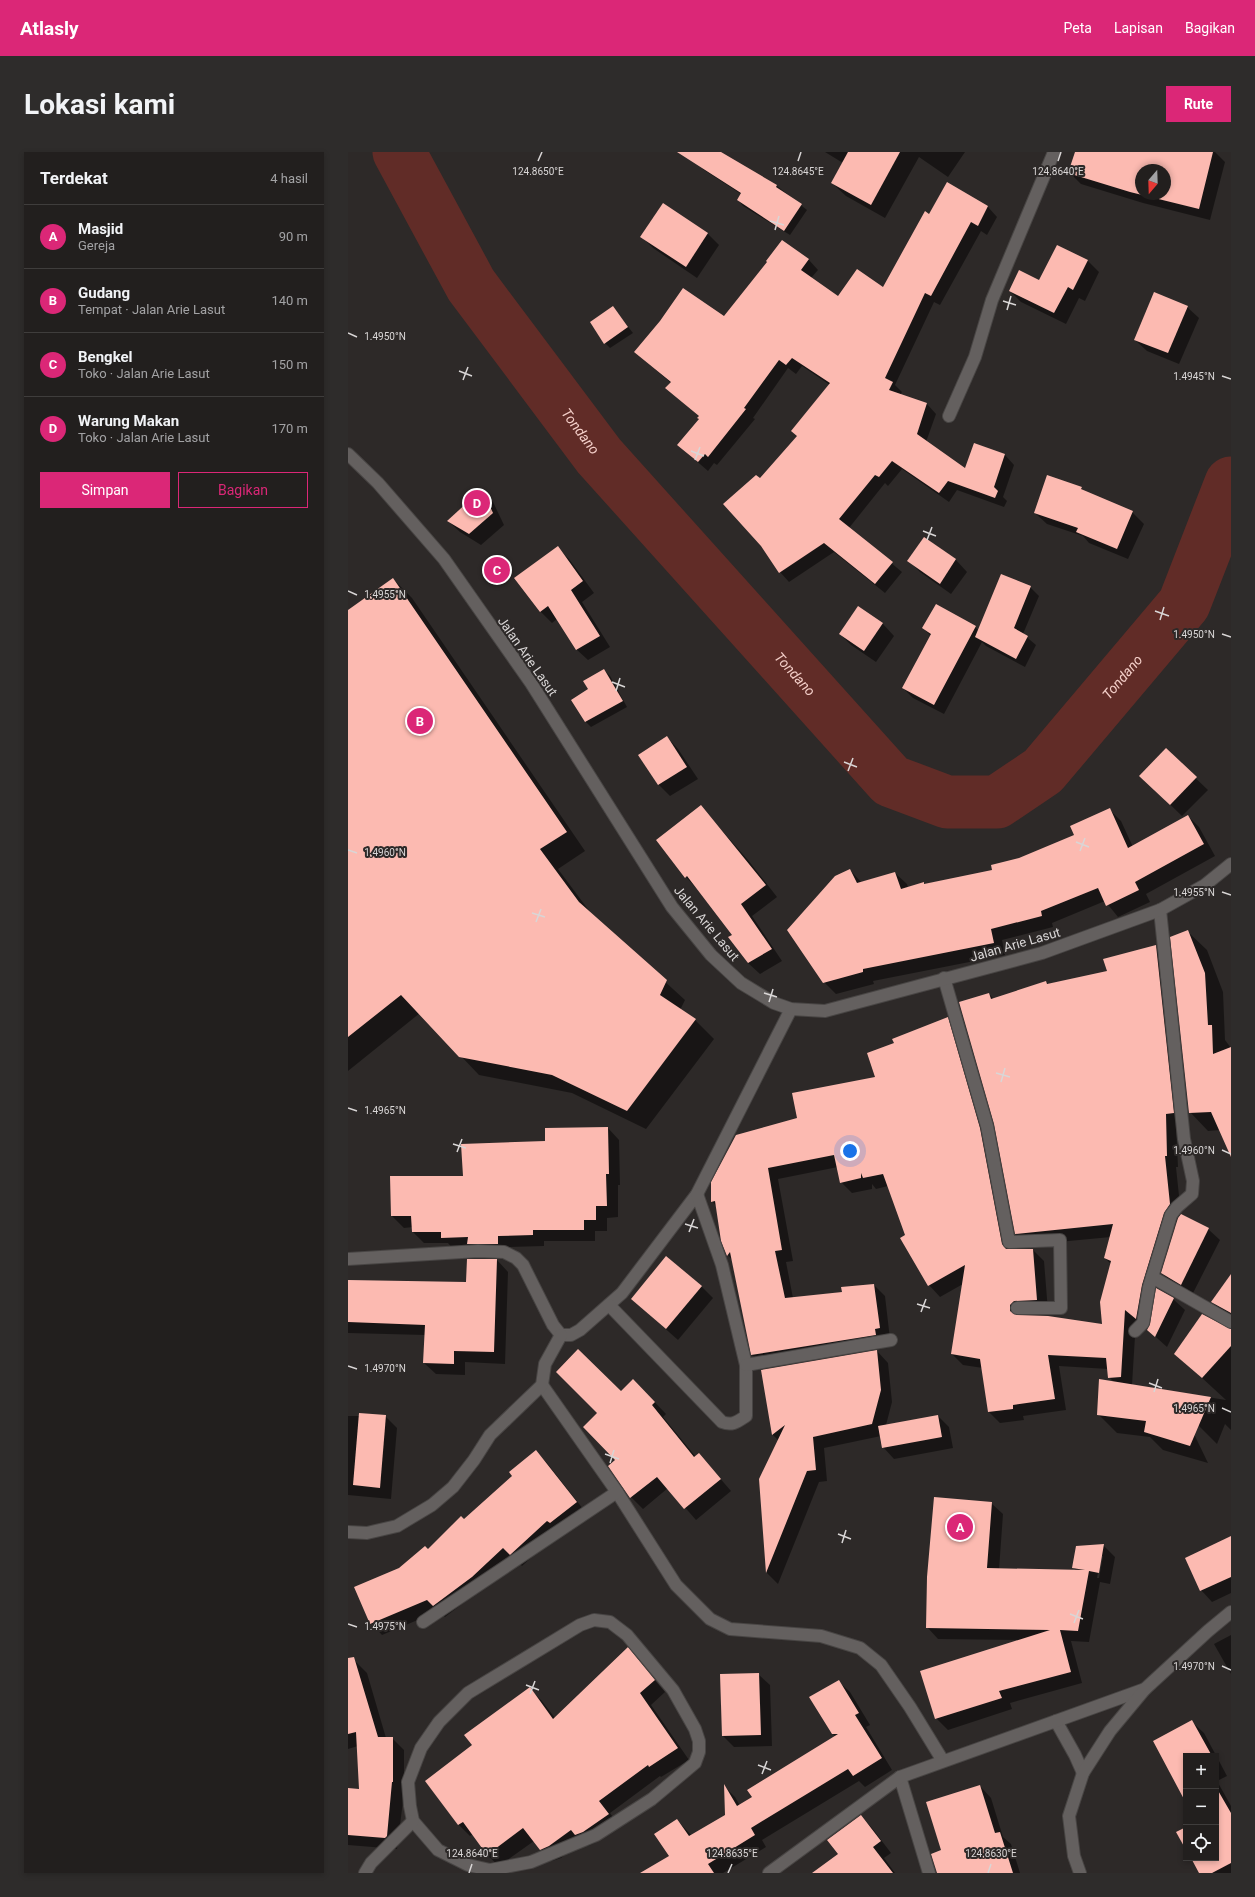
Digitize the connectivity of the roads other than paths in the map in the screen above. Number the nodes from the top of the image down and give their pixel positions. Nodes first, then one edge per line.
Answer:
1 (1054, 152) edge
2 (949, 416) dead end
3 (348, 454) edge
4 (1231, 864) edge
5 (1160, 910) junction
6 (944, 978) junction
7 (791, 1009) junction
8 (697, 1194) junction
9 (348, 1259) edge
10 (1152, 1277) junction
11 (609, 1305) junction
12 (1017, 1308) dead end
13 (1231, 1322) edge
14 (1135, 1331) dead end
15 (561, 1335) junction
16 (891, 1340) dead end
17 (746, 1365) junction
18 (542, 1386) junction
19 (616, 1492) junction
20 (348, 1532) edge
21 (1231, 1612) edge
22 (422, 1622) dead end
23 (1145, 1689) junction
24 (1056, 1721) junction
25 (943, 1760) junction
26 (1083, 1773) junction
27 (900, 1776) junction
28 (413, 1821) junction
29 (365, 1873) edge
30 (769, 1873) edge
31 (929, 1873) edge
32 (1080, 1873) edge

1 - 2 street
3 - 7 street, Jalan Arie Lasut
4 - 5 street, Jalan Arie Lasut
5 - 6 street, Jalan Arie Lasut
5 - 10 street
6 - 7 street, Jalan Arie Lasut
6 - 12 street
7 - 8 street
8 - 11 street
8 - 17 street
9 - 15 street
10 - 13 street
10 - 14 street
11 - 15 street
11 - 17 street
15 - 18 street
16 - 17 street
18 - 19 street
18 - 20 street
19 - 22 street
19 - 25 street
21 - 23 street
23 - 24 street
23 - 26 street
24 - 25 street
24 - 26 street
25 - 27 street
26 - 32 street
27 - 30 street
27 - 31 street
28 - 28 street
28 - 29 street

